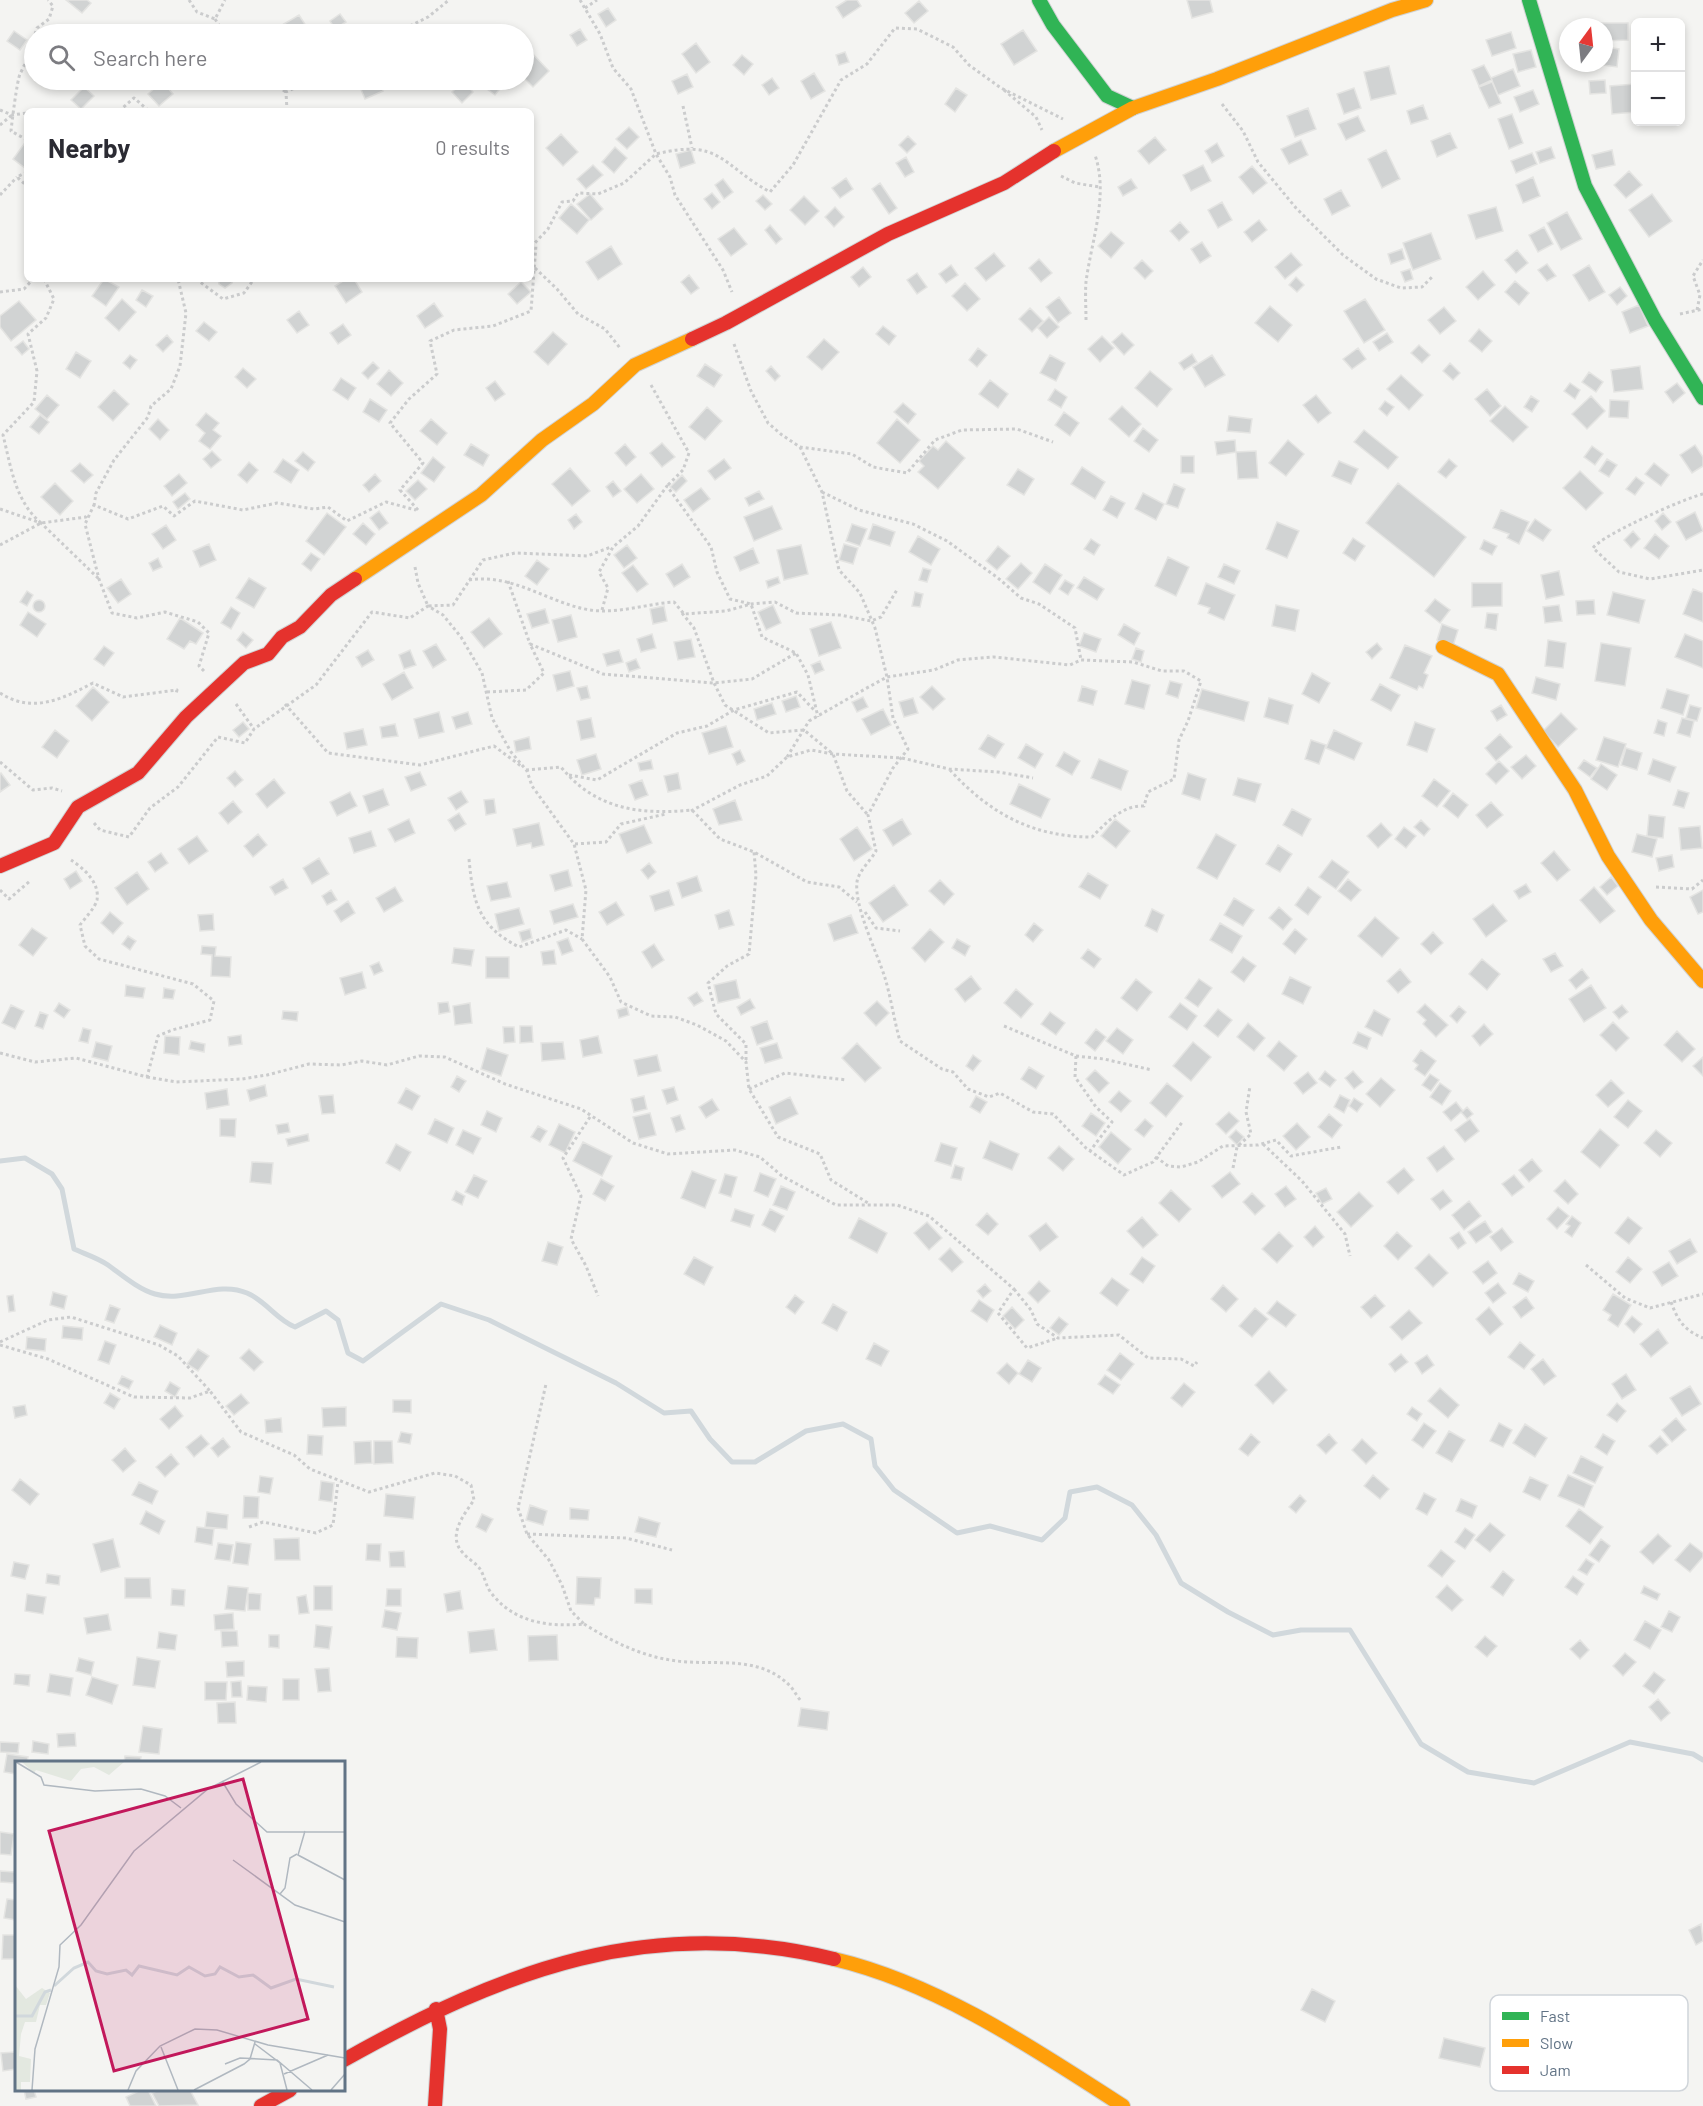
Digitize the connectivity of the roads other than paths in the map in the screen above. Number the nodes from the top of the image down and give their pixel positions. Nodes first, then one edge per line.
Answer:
1 (1039, 0) edge
2 (1426, 0) edge
3 (1529, 0) edge
4 (1133, 108) junction
5 (1703, 399) edge
6 (1443, 647) dead end
7 (0, 866) edge
8 (1703, 981) edge
9 (436, 2009) junction
10 (345, 2059) edge
11 (289, 2091) edge
12 (261, 2106) edge
13 (435, 2106) edge
14 (1124, 2106) edge

1 - 4 street
2 - 4 street
3 - 5 street
4 - 7 street
6 - 8 street
9 - 10 street
9 - 13 street
9 - 14 street
11 - 12 street

